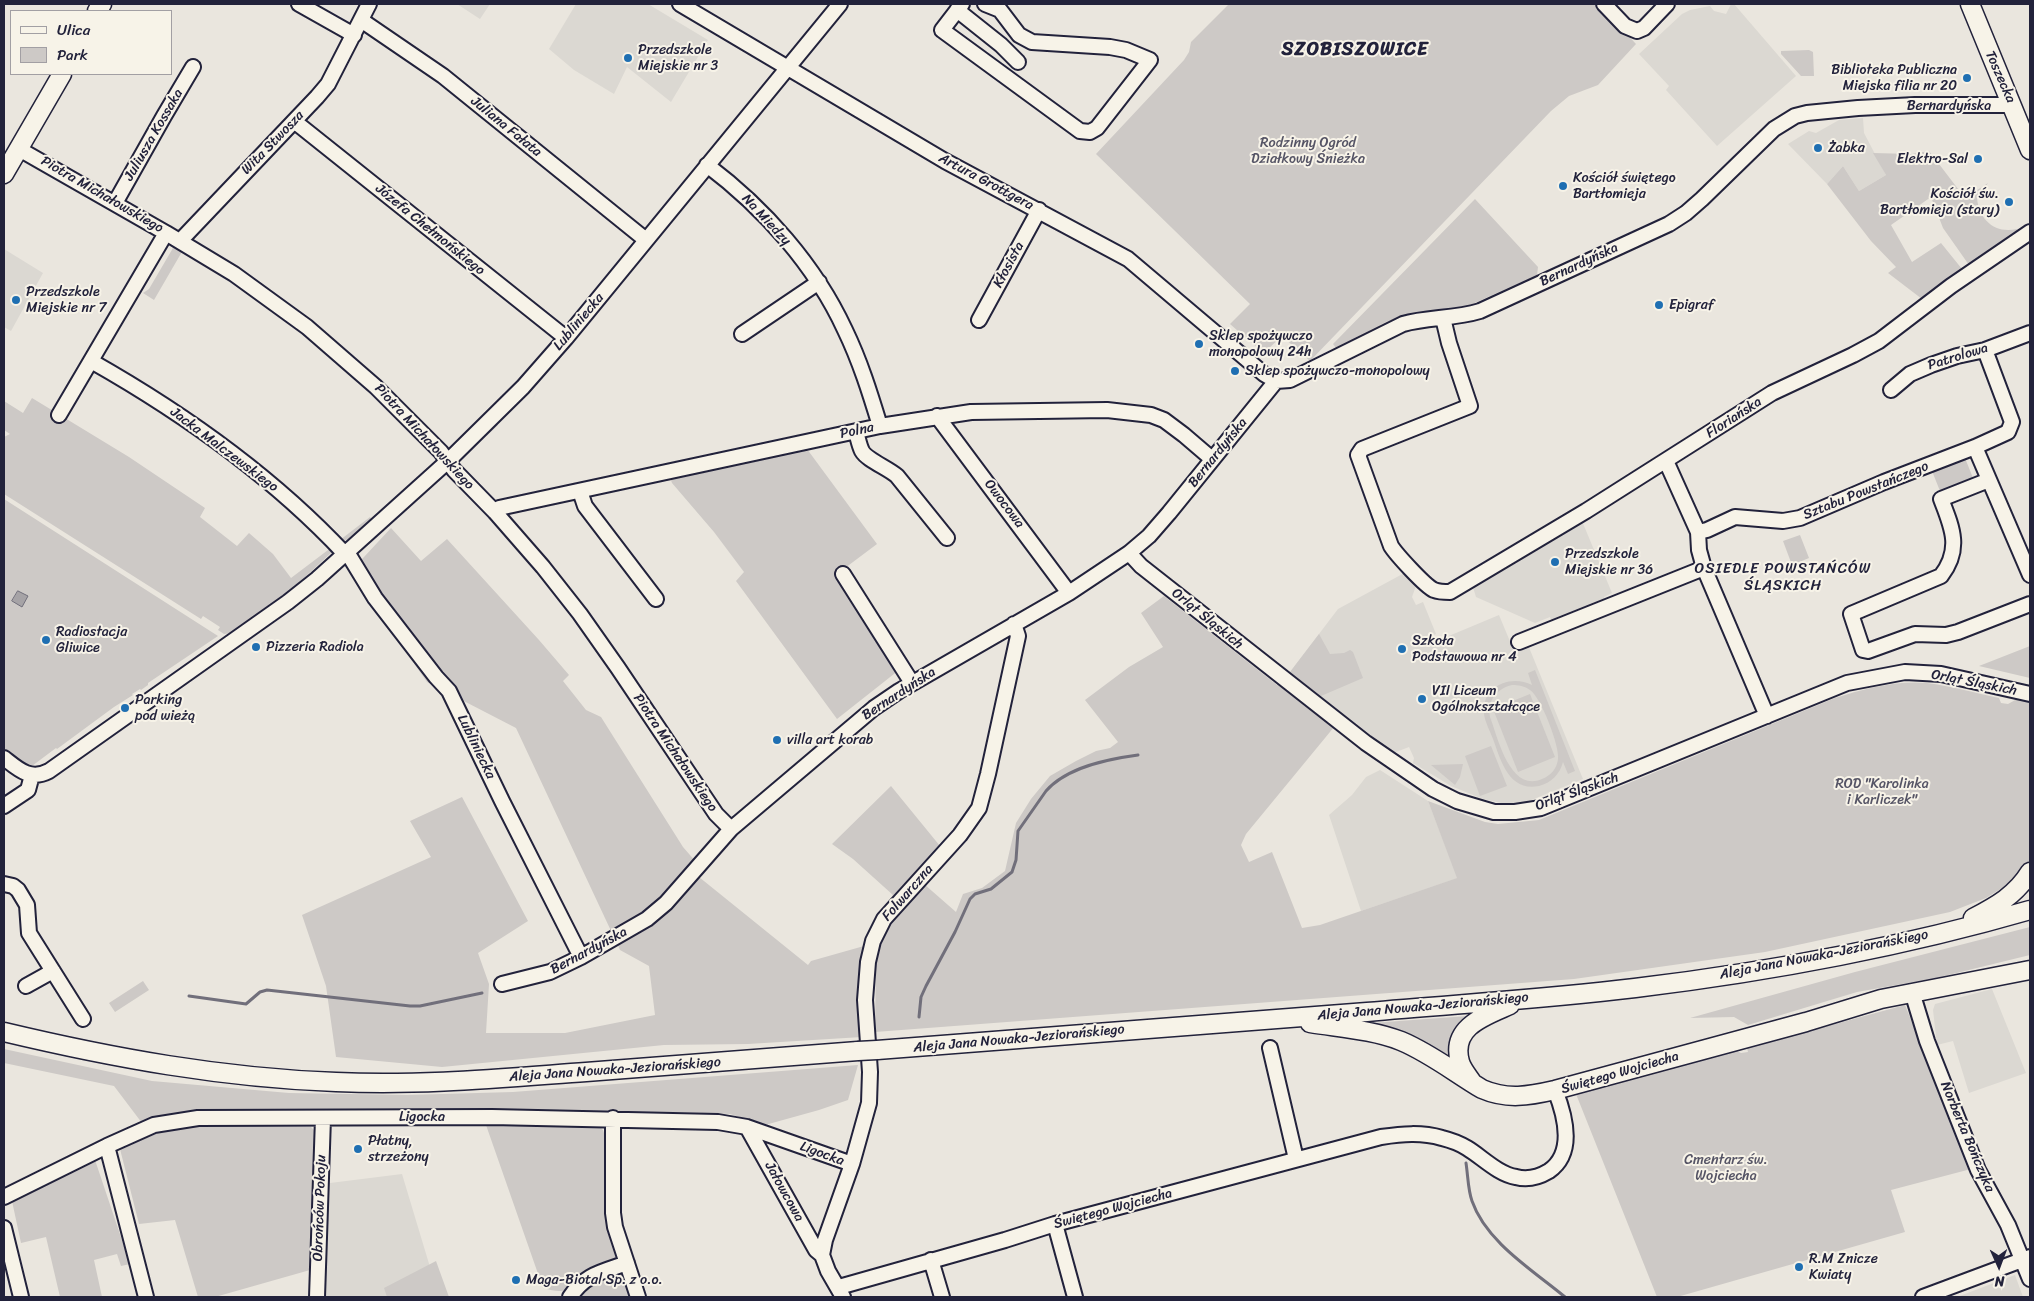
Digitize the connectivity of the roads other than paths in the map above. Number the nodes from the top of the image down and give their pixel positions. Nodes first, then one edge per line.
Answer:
1 (299, 4) edge
2 (369, 4) edge
3 (680, 4) edge
4 (840, 4) edge
5 (985, 4) edge
6 (1604, 4) edge
7 (1668, 4) edge
8 (1970, 4) edge
9 (959, 7) edge
10 (361, 20) junction
11 (354, 34) junction
12 (1018, 62) dead end
13 (193, 67) dead end
14 (787, 69) junction
15 (61, 75) edge
16 (2012, 105) junction
17 (294, 121) junction
18 (20, 148) junction
19 (2030, 150) edge
20 (707, 165) junction
21 (4, 174) edge
22 (115, 203) junction
23 (1039, 210) junction
24 (2030, 232) edge
25 (166, 233) junction
26 (646, 240) junction
27 (180, 241) junction
28 (818, 282) junction
29 (1443, 318) junction
30 (979, 320) dead end
31 (2030, 332) edge
32 (742, 334) dead end
33 (566, 338) junction
34 (1985, 350) junction
35 (91, 361) junction
36 (1276, 381) junction
37 (1891, 390) dead end
38 (59, 415) dead end
39 (938, 416) junction
40 (880, 426) junction
41 (856, 432) junction
42 (1975, 447) junction
43 (1212, 459) junction
44 (1666, 461) junction
45 (448, 462) junction
46 (1989, 480) junction
47 (580, 491) junction
48 (495, 512) junction
49 (1698, 532) junction
50 (947, 538) dead end
51 (346, 553) junction
52 (1130, 553) junction
53 (1704, 568) junction
54 (843, 574) dead end
55 (2030, 575) edge
56 (1069, 592) junction
57 (656, 599) dead end
58 (2030, 604) edge
59 (1014, 624) junction
60 (1520, 642) dead end
61 (912, 683) junction
62 (2030, 694) edge
63 (1767, 716) junction
64 (4, 758) edge
65 (32, 775) junction
66 (4, 806) edge
67 (731, 829) junction
68 (2030, 872) edge
69 (4, 884) edge
70 (2030, 910) edge
71 (1951, 930) junction
72 (581, 957) junction
73 (2030, 970) edge
74 (53, 971) junction
75 (502, 984) dead end
76 (26, 986) dead end
77 (1912, 992) junction
78 (1522, 999) junction
79 (83, 1018) dead end
80 (1277, 1019) junction
81 (4, 1032) edge
82 (1270, 1048) dead end
83 (1472, 1083) junction
84 (1555, 1090) junction
85 (323, 1118) junction
86 (613, 1118) junction
87 (747, 1127) junction
88 (107, 1146) junction
89 (1296, 1159) junction
90 (852, 1164) junction
91 (4, 1197) edge
92 (1055, 1224) junction
93 (4, 1228) edge
94 (822, 1255) junction
95 (2027, 1258) edge
96 (931, 1260) junction
97 (627, 1263) junction
98 (2030, 1278) edge
99 (841, 1292) edge
100 (21, 1297) edge
101 (146, 1297) edge
102 (317, 1297) edge
103 (570, 1297) edge
104 (638, 1297) edge
105 (942, 1297) edge
106 (1075, 1297) edge
107 (1923, 1297) edge

1 - 11 street
2 - 10 street, Wita Stwosza
3 - 14 street, Artura Grottgera
4 - 14 street, Lubliniecka
5 - 9 street
6 - 7 street
8 - 16 main road, Toszecka
9 - 12 street
10 - 11 street, Wita Stwosza
10 - 26 street, Juliana Fałata
11 - 17 street, Wita Stwosza
13 - 22 street, Juliusza Kossaka
14 - 20 street, Lubliniecka
14 - 23 street, Artura Grottgera
15 - 18 main road
16 - 19 main road, Toszecka
16 - 29 street, Bernardyńska
17 - 27 street, Wita Stwosza
17 - 33 street, Józefa Chełmońskiego
18 - 21 main road
18 - 22 street, Piotra Michałowskiego
20 - 26 street, Lubliniecka
20 - 28 street, Na Miedzy
22 - 25 street, Piotra Michałowskiego
23 - 30 street, Kłosista
23 - 36 street, Artura Grottgera
24 - 44 street, Floriańska
25 - 27 street, Piotra Michałowskiego
25 - 35 street
26 - 33 street, Lubliniecka
27 - 45 street, Piotra Michałowskiego
28 - 32 street
28 - 40 street, Na Miedzy
29 - 36 street, Bernardyńska
29 - 44 street, Floriańska
31 - 34 street, Patrolowa
33 - 45 street, Lubliniecka
34 - 37 street, Patrolowa
34 - 42 street, Sztabu Powstańczego
35 - 38 street
35 - 51 street, Jacka Malczewskiego
36 - 43 street, Bernardyńska
39 - 40 street, Polna
39 - 43 street, Polna
39 - 56 street, Owocowa
40 - 41 street, Polna
41 - 47 street, Polna
41 - 50 street
42 - 46 street
42 - 49 street, Sztabu Powstańczego
43 - 52 street, Bernardyńska
44 - 49 street
45 - 48 street, Piotra Michałowskiego
45 - 51 street, Lubliniecka
46 - 55 street
46 - 58 street
47 - 48 street, Polna
47 - 57 street
48 - 67 street, Piotra Michałowskiego
49 - 53 street
51 - 65 street, Lubliniecka
51 - 72 street, Lubliniecka
52 - 56 street, Bernardyńska
52 - 63 street, Orląt Śląskich
53 - 60 street
53 - 63 street
54 - 61 street
56 - 59 street, Bernardyńska
59 - 61 street, Bernardyńska
59 - 90 street, Folwarczna
61 - 67 street, Bernardyńska
62 - 63 street, Orląt Śląskich
64 - 65 street
65 - 66 street
67 - 72 street, Bernardyńska
68 - 71 main road
69 - 74 street
70 - 71 main road, Aleja Jana Nowaka-Jeziorańskiego
71 - 78 main road, Aleja Jana Nowaka-Jeziorańskiego
72 - 75 street, Bernardyńska
73 - 77 main road, Świętego Wojciecha
74 - 76 street
74 - 79 street
77 - 84 main road, Świętego Wojciecha
77 - 95 street, Norberta Bończyka
78 - 80 main road, Aleja Jana Nowaka-Jeziorańskiego
78 - 83 main road
80 - 81 main road, Aleja Jana Nowaka-Jeziorańskiego, bridge
80 - 83 main road
82 - 89 street
83 - 84 main road
84 - 89 street, Świętego Wojciecha
85 - 86 street, Ligocka
85 - 88 street, Ligocka
85 - 102 street, Obrońców Pokoju
86 - 87 street, Ligocka
86 - 97 street
87 - 90 street, Ligocka
87 - 94 street, Jałowcowa
88 - 91 street, Ligocka
88 - 101 street
89 - 92 street, Świętego Wojciecha
90 - 94 street, Folwarczna
92 - 96 street, Świętego Wojciecha
92 - 106 street
93 - 100 street
94 - 99 street
95 - 98 street, Norberta Bończyka
95 - 107 street
96 - 99 street, Świętego Wojciecha
96 - 105 street
97 - 103 street
97 - 104 street

